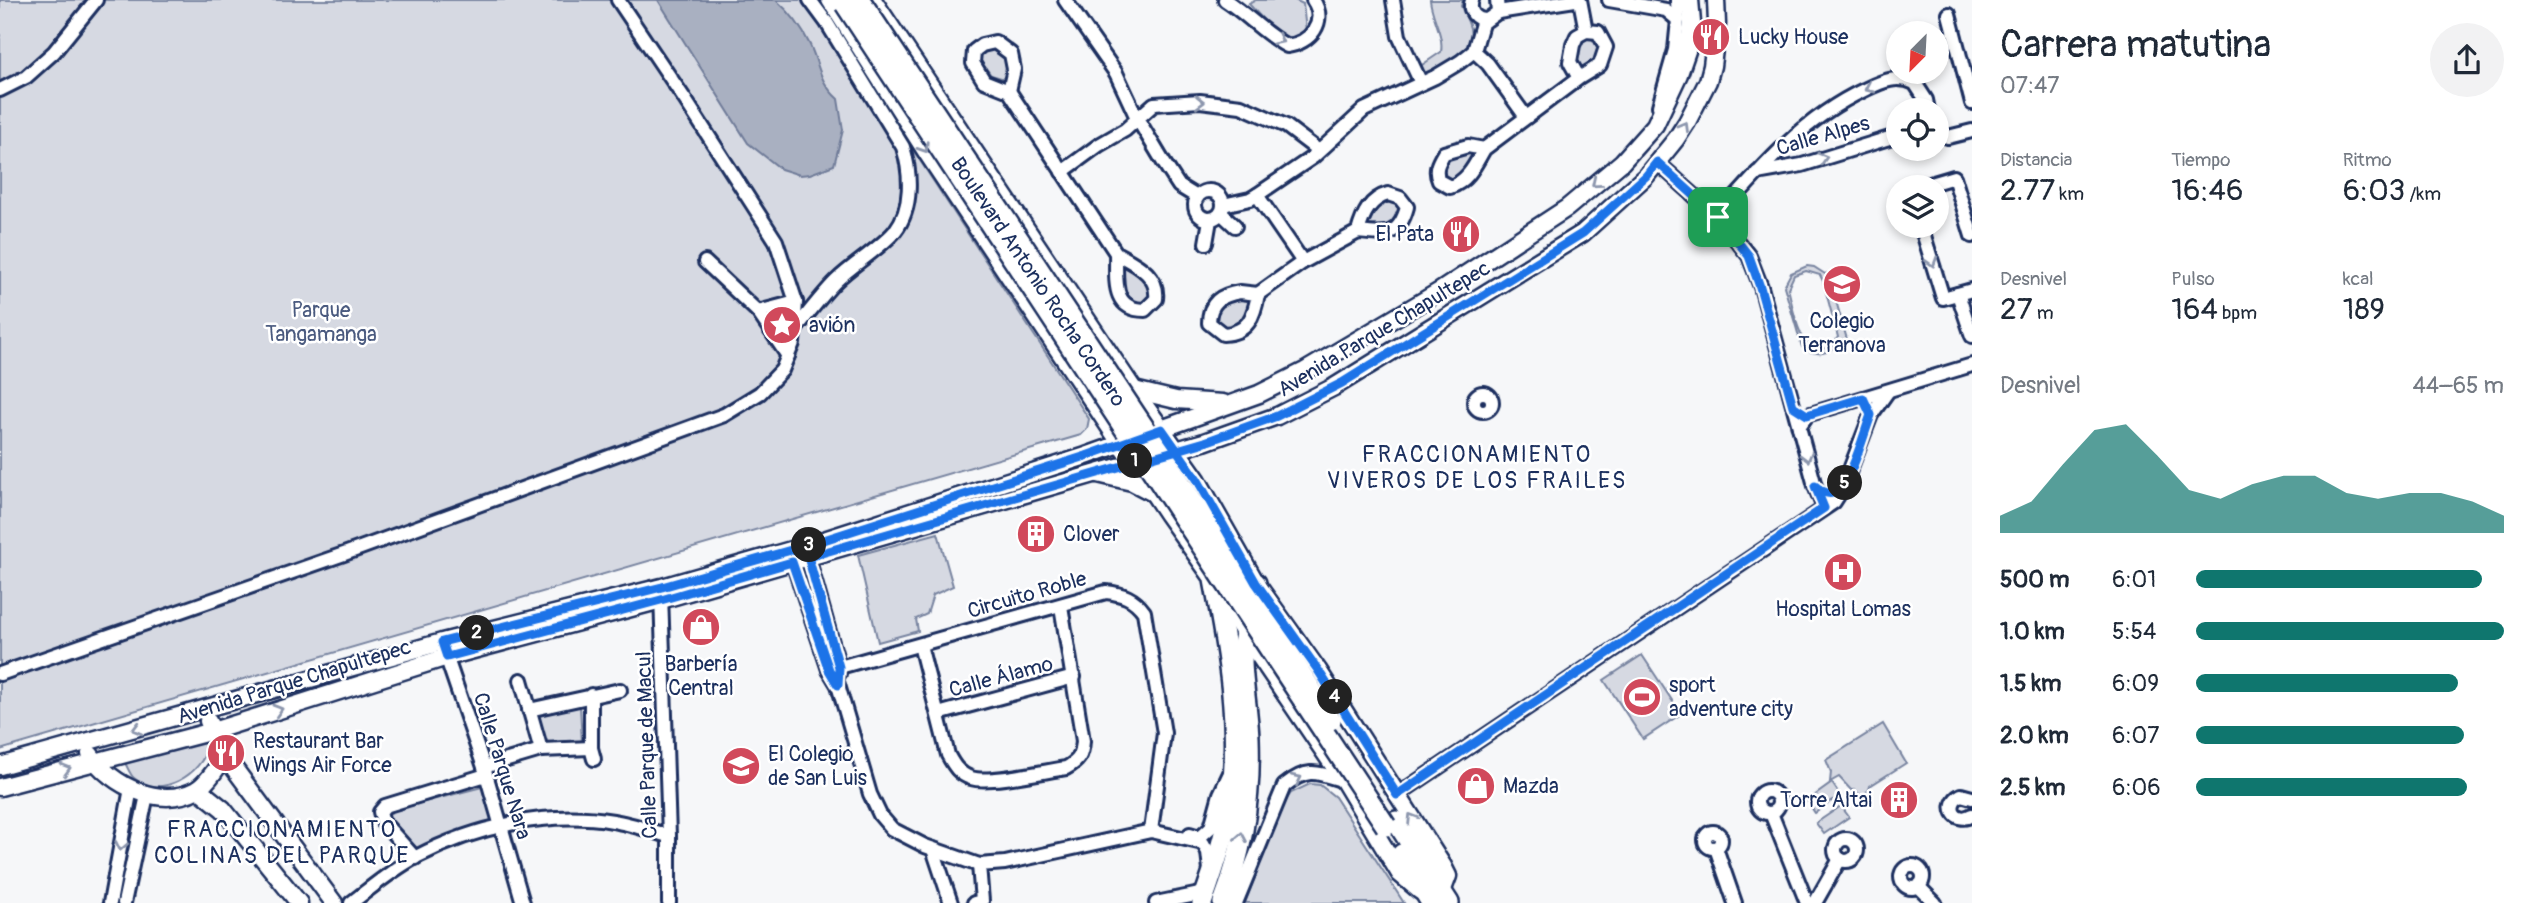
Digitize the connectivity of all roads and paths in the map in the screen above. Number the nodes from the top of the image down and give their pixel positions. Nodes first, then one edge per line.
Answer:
1 (96, 0) edge
2 (618, 0) edge
3 (810, 0) edge
4 (873, 0) edge
5 (1065, 0) edge
6 (1224, 0) edge
7 (1313, 0) edge
8 (1393, 0) edge
9 (1472, 0) edge
10 (1577, 0) edge
11 (1609, 0) edge
12 (1677, 0) edge
13 (1690, 0) edge
14 (1716, 0) edge
15 (845, 1) edge
16 (1528, 3) edge
17 (1497, 6) edge
18 (1949, 14) dead end
19 (1483, 20) junction
20 (1678, 20) junction
21 (1586, 30) junction
22 (1474, 51) junction
23 (1579, 78) junction
24 (1420, 83) junction
25 (0, 90) edge
26 (1009, 91) dead end
27 (1925, 98) edge
28 (1972, 103) edge
29 (1526, 117) junction
30 (1137, 118) junction
31 (1655, 125) junction
32 (1972, 131) edge
33 (1949, 137) edge
34 (1886, 139) edge
35 (1483, 149) dead end
36 (1319, 151) junction
37 (1622, 162) junction
38 (1657, 162) junction
39 (1062, 172) junction
40 (1756, 173) junction
41 (1949, 178) edge
42 (1257, 195) junction
43 (1197, 197) junction
44 (1218, 213) junction
45 (1718, 217) junction
46 (1235, 226) dead end
47 (1358, 232) dead end
48 (1583, 233) junction
49 (1972, 236) edge
50 (1925, 238) edge
51 (1206, 243) dead end
52 (1116, 253) junction
53 (705, 262) dead end
54 (1303, 262) junction
55 (1968, 293) edge
56 (1258, 294) dead end
57 (796, 302) junction
58 (758, 312) junction
59 (794, 331) junction
60 (1367, 335) junction
61 (1972, 336) edge
62 (788, 356) junction
63 (1381, 360) junction
64 (1972, 365) edge
65 (1134, 390) junction
66 (1888, 391) junction
67 (1863, 398) junction
68 (1236, 403) junction
69 (1793, 406) junction
70 (1095, 407) junction
71 (1807, 415) junction
72 (1871, 415) junction
73 (1799, 427) junction
74 (1162, 429) junction
75 (1205, 442) junction
76 (1120, 444) junction
77 (1177, 450) junction
78 (1132, 461) junction
79 (1092, 473) junction
80 (1845, 483) junction
81 (1201, 486) junction
82 (1815, 486) junction
83 (1153, 493) junction
84 (1824, 508) junction
85 (1168, 515) junction
86 (807, 552) junction
87 (790, 556) junction
88 (1214, 580) junction
89 (1256, 583) junction
90 (661, 594) junction
91 (1061, 606) junction
92 (1245, 635) junction
93 (920, 645) junction
94 (444, 650) junction
95 (834, 669) junction
96 (0, 674) edge
97 (1074, 677) junction
98 (521, 680) dead end
99 (620, 690) dead end
100 (591, 695) junction
101 (529, 710) junction
102 (203, 711) junction
103 (938, 714) junction
104 (213, 731) junction
105 (82, 744) junction
106 (541, 750) junction
107 (225, 756) junction
108 (94, 761) junction
109 (0, 766) edge
110 (1234, 766) junction
111 (485, 771) junction
112 (1344, 781) junction
113 (0, 787) edge
114 (131, 788) junction
115 (198, 789) junction
116 (147, 795) junction
117 (1397, 795) junction
118 (1972, 798) edge
119 (1771, 813) dead end
120 (1153, 815) junction
121 (1971, 817) edge
122 (1391, 824) junction
123 (502, 825) junction
124 (1150, 831) junction
125 (669, 836) junction
126 (1199, 839) junction
127 (1407, 839) junction
128 (1430, 848) junction
129 (1716, 848) dead end
130 (933, 849) junction
131 (415, 858) junction
132 (1840, 859) dead end
133 (979, 865) junction
134 (1918, 886) dead end
135 (1206, 891) edge
136 (1437, 899) edge
137 (110, 903) edge
138 (124, 903) edge
139 (299, 903) edge
140 (334, 903) edge
141 (351, 903) edge
142 (523, 903) edge
143 (669, 903) edge
144 (951, 903) edge
145 (974, 903) edge
146 (1156, 903) edge
147 (1223, 903) edge
148 (1236, 903) edge
149 (1735, 903) edge
150 (1807, 903) edge
151 (1815, 903) edge
152 (1935, 903) edge

1 - 25 street
2 - 57 street
3 - 59 street
4 - 65 main road, Boulevard Antonio Rocha Cordero
5 - 30 street
6 -> 7 street
8 - 24 street
9 - 19 street
10 - 16 street
10 - 21 street
11 - 20 street
12 - 20 street
13 - 31 main road, Avenida Parque Chapultepec
38 -> 14 main road, Avenida Parque Chapultepec
15 -> 70 main road, Boulevard Antonio Rocha Cordero
15 - 122 highway, bridge
16 - 17 street
17 - 19 street
18 - 28 street
19 - 22 street
20 - 31 street
21 - 23 street
21 - 23 street
22 - 24 street
22 - 29 street
23 - 29 street
24 - 36 street
26 - 39 street
27 -> 40 street, Calle Alpes
29 - 35 street
30 -> 36 street
30 - 39 street
30 - 43 street
31 - 37 main road, Avenida Parque Chapultepec
32 - 33 street
40 -> 34 street, Calle Alpes
36 - 42 street
37 - 48 main road
37 -> 60 main road, Avenida Parque Chapultepec
38 - 45 street
38 - 48 main road, Avenida Parque Chapultepec
39 - 52 street
40 - 45 street, Calle Alpes
41 - 49 street
42 - 44 street
42 - 54 street
43 - 44 street
43 - 44 street
44 - 46 street
44 - 51 street
45 - 69 street
47 - 54 street
48 - 63 main road, Avenida Parque Chapultepec
50 -> 55 street
52 - 52 street
53 - 58 street
54 - 56 street
55 - 61 street
57 - 58 street
57 - 59 street
58 - 62 street
59 - 62 street
60 - 63 main road
60 - 68 main road, Avenida Parque Chapultepec
62 - 96 street
63 - 75 main road, Avenida Parque Chapultepec
64 - 66 street
65 - 68 main road
65 - 70 main road
65 - 74 main road, Boulevard Antonio Rocha Cordero
66 - 67 street
66 - 72 street
67 - 71 street
67 - 72 street
68 - 74 main road, Avenida Parque Chapultepec
69 - 71 street
69 - 73 street
70 - 76 main road, Boulevard Antonio Rocha Cordero
71 - 73 street
72 - 80 street
73 -> 82 street
74 - 76 main road, Avenida Parque Chapultepec
74 - 77 main road, Boulevard Antonio Rocha Cordero
75 - 77 main road, Avenida Parque Chapultepec
75 - 81 main road
76 - 78 main road, Boulevard Antonio Rocha Cordero
76 - 86 main road, Avenida Parque Chapultepec
77 - 78 main road, Avenida Parque Chapultepec
77 - 81 main road, Boulevard Antonio Rocha Cordero
78 - 79 main road, Avenida Parque Chapultepec
78 - 83 main road, Boulevard Antonio Rocha Cordero
79 - 83 main road
79 - 86 main road, Avenida Parque Chapultepec
80 - 82 street
80 - 84 street
81 - 85 main road
81 - 89 main road, Boulevard Antonio Rocha Cordero
82 - 84 street
83 - 85 main road, Boulevard Antonio Rocha Cordero
84 - 117 street
85 - 88 main road, Boulevard Antonio Rocha Cordero
86 - 87 main road, Avenida Parque Chapultepec
86 - 95 street
87 - 90 main road, Avenida Parque Chapultepec
87 - 95 street
88 - 92 main road, Boulevard Antonio Rocha Cordero
88 - 110 highway
89 - 92 highway
89 - 117 main road, Boulevard Antonio Rocha Cordero
90 - 94 main road, Avenida Parque Chapultepec
90 - 125 street, Calle Parque de Macul
91 - 93 street, Circuito Roble
91 - 97 street
91 - 120 street, Circuito Roble
92 - 112 main road, Boulevard Antonio Rocha Cordero
147 -> 92 highway
93 - 95 street, Circuito Roble
93 - 103 street
94 - 102 main road, Avenida Parque Chapultepec
104 -> 94 main road, Avenida Parque Chapultepec
94 - 111 street, Calle Parque Nara
95 - 130 street
97 - 103 street, Calle Álamo
97 - 103 street
98 - 101 street
99 - 100 street
100 - 101 street
100 - 106 street
101 - 106 street
102 - 104 main road
102 -> 105 main road, Avenida Parque Chapultepec
104 - 107 main road
104 - 108 main road, Avenida Parque Chapultepec
105 - 108 main road
105 - 109 main road, Avenida Parque Chapultepec
106 - 111 street
107 - 115 main road
107 - 140 main road
113 -> 108 main road, Avenida Parque Chapultepec
108 - 114 main road
110 - 126 street
110 - 135 highway
111 - 123 street, Calle Parque Nara
111 - 131 street
112 - 136 main road, Boulevard Antonio Rocha Cordero
148 -> 112 street
114 - 116 main road
114 -> 137 street
115 - 116 main road
115 - 139 main road
116 - 138 street
128 -> 117 main road, Boulevard Antonio Rocha Cordero
118 - 121 street
119 - 150 street
120 - 124 street, Circuito Roble
120 - 126 street
122 - 127 highway
122 - 136 highway
123 - 125 street
123 - 131 street
123 - 142 street, Calle Parque Nara
124 - 126 street
124 - 133 street
125 - 143 street, Calle Parque de Macul
126 - 135 street
127 - 128 highway
127 - 136 highway
128 - 136 main road, Boulevard Antonio Rocha Cordero
129 - 149 street
130 - 133 street
130 - 144 street
131 - 141 street
132 - 151 street
133 - 145 street
134 - 152 street
135 - 146 street

